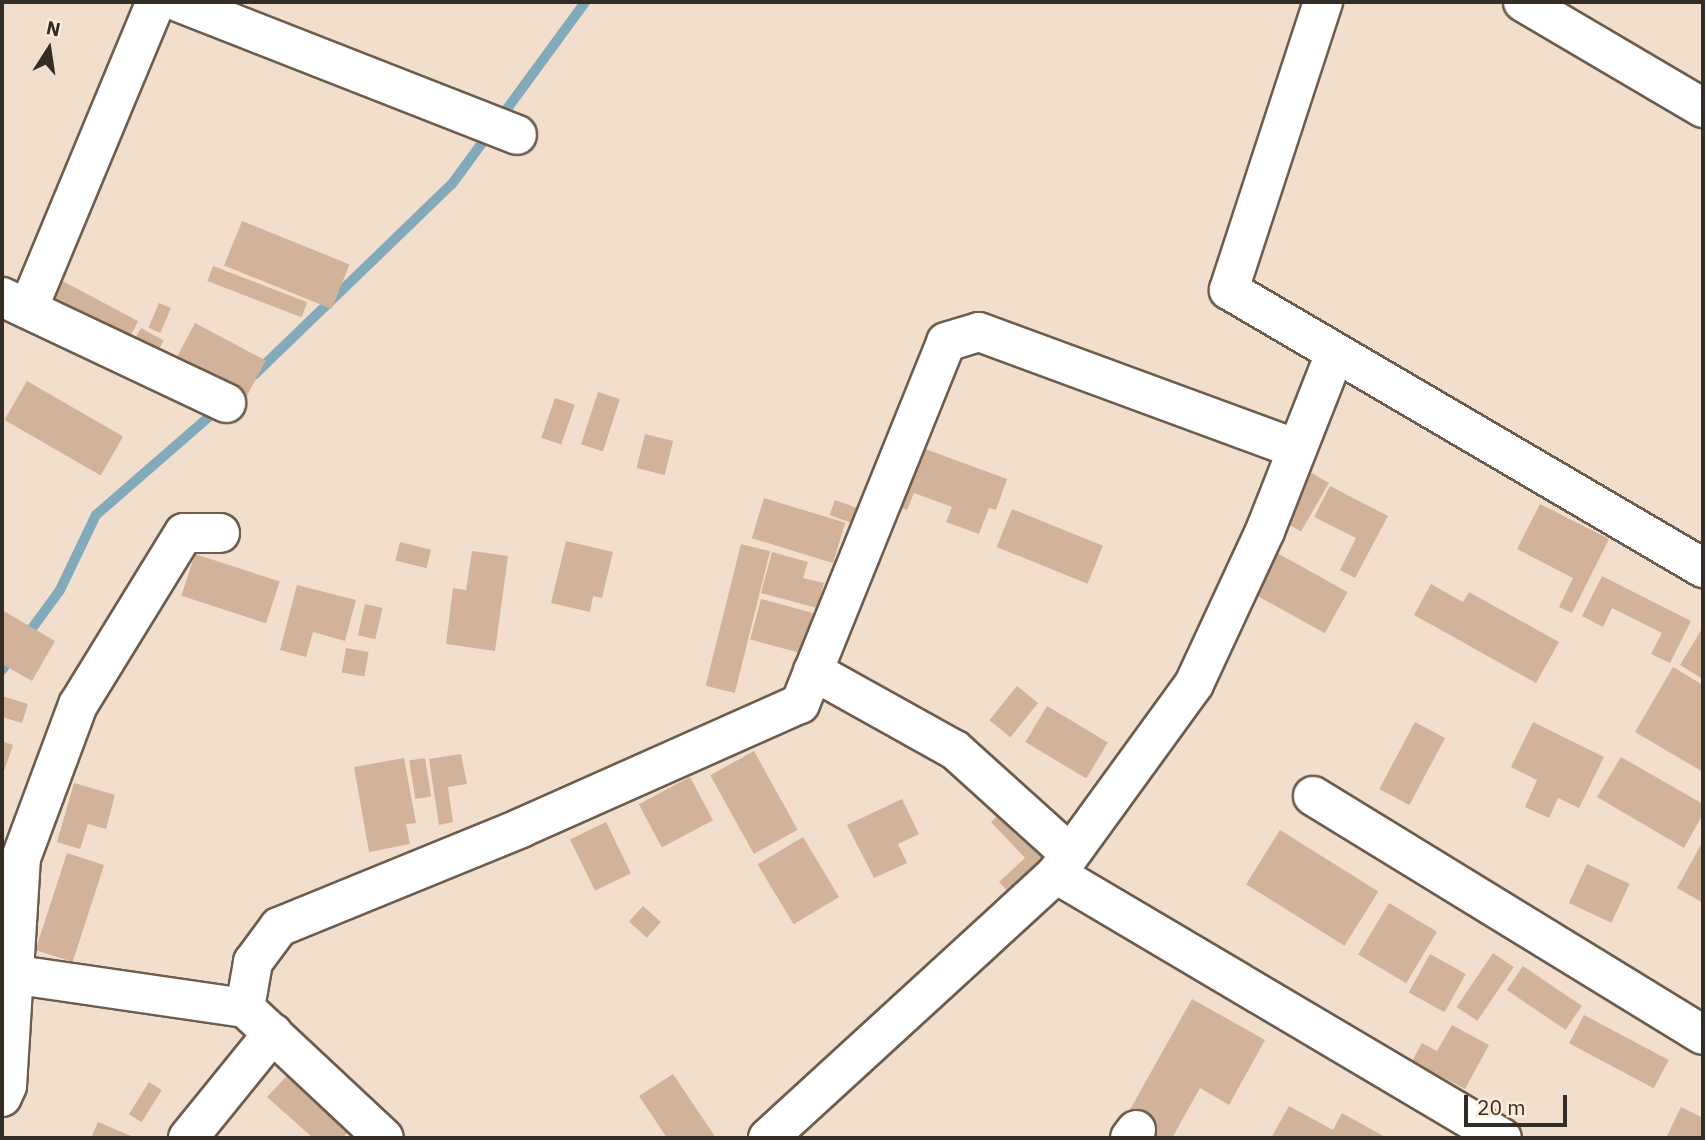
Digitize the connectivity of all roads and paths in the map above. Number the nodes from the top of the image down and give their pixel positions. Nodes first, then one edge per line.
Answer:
1 (156, 2) edge
2 (178, 2) edge
3 (1323, 2) edge
4 (1523, 2) edge
5 (1703, 108) edge
6 (517, 135) dead end
7 (15, 303) edge
8 (1335, 353) junction
9 (226, 403) dead end
10 (1297, 449) junction
11 (220, 533) dead end
12 (1703, 568) edge
13 (813, 671) junction
14 (1313, 796) dead end
15 (1063, 864) junction
16 (11, 974) junction
17 (245, 1008) junction
18 (272, 1033) junction
19 (1703, 1035) edge
20 (2, 1097) edge
21 (188, 1138) edge
22 (384, 1138) edge
23 (768, 1138) edge
24 (1502, 1138) edge

1 - 7 street
2 - 6 street
3 - 8 street
4 - 5 street
7 - 9 street
8 - 10 street
8 - 12 street
10 - 13 street
10 - 15 street
11 - 16 street
13 - 15 street
13 - 17 street
14 - 19 street
15 - 23 street
15 - 24 street
16 - 17 street
16 - 20 street
17 - 18 street
18 - 21 street
18 - 22 street

